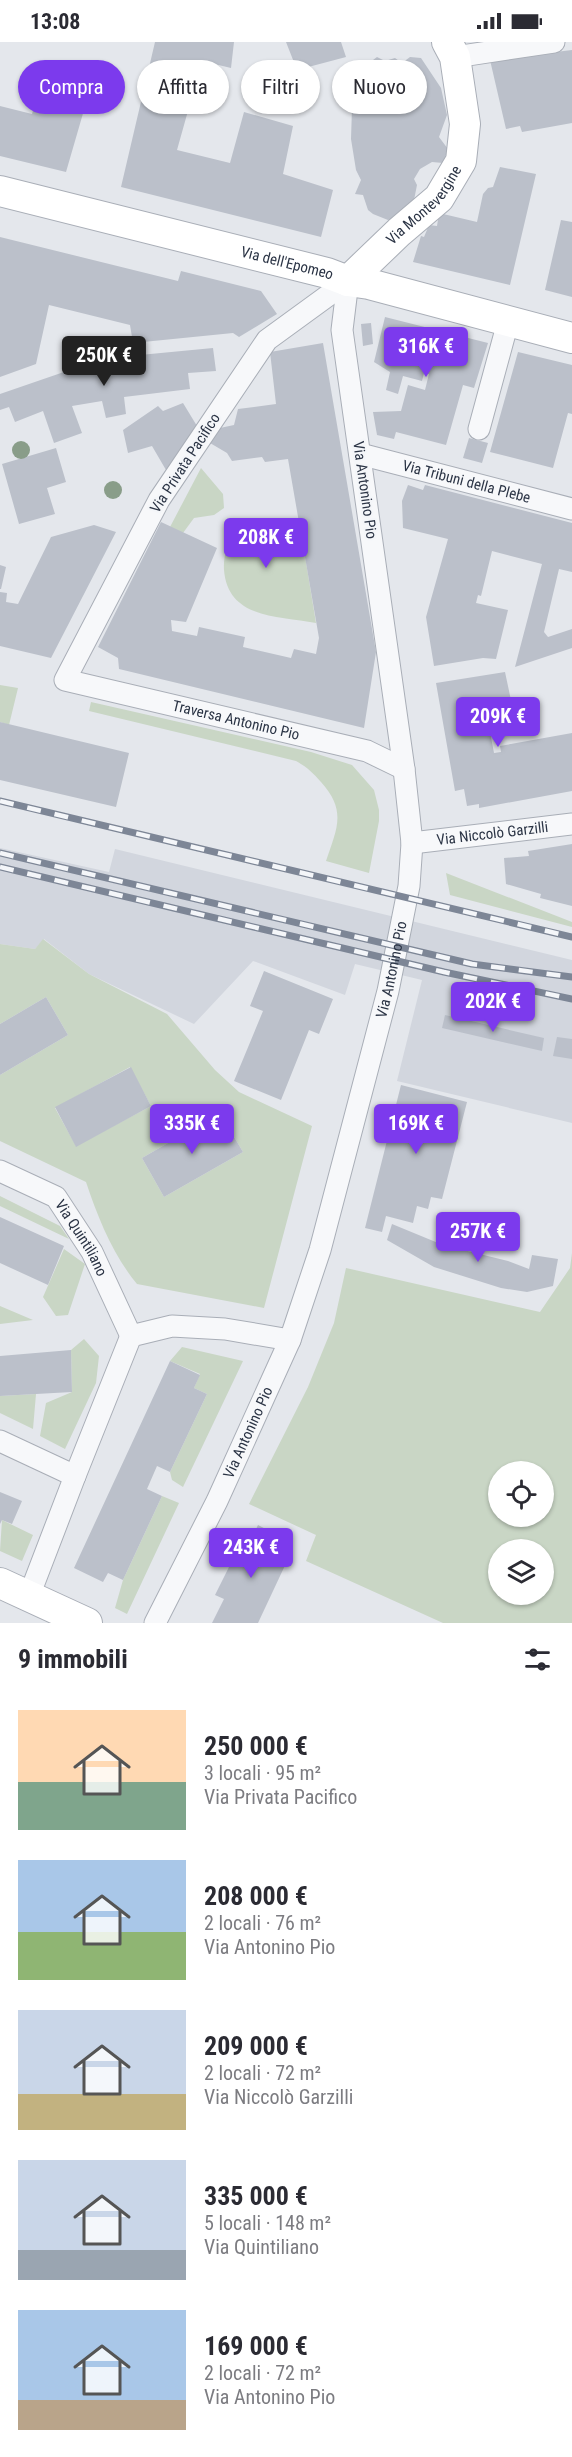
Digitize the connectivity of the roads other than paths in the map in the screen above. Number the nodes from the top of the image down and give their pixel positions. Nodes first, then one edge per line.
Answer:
1 (554, 42) edge
2 (451, 49) edge
3 (0, 191) edge
4 (348, 281) junction
5 (508, 322) junction
6 (572, 338) edge
7 (479, 429) dead end
8 (360, 454) junction
9 (572, 509) edge
10 (65, 680) joint
11 (404, 769) junction
12 (572, 824) edge
13 (412, 843) junction
14 (0, 1171) edge
15 (132, 1336) junction
16 (290, 1340) junction
17 (0, 1441) edge
18 (75, 1476) junction
19 (0, 1583) edge
20 (29, 1596) junction
21 (87, 1623) edge
22 (155, 1623) edge

1 - 2 street
2 - 4 street, Via Montevergine
3 - 4 street, Via dell'Epomeo
4 - 5 street, Via dell'Epomeo
4 - 8 street, Via Antonino Pio
4 - 10 street, Via Privata Pacifico
5 - 6 street, Via dell'Epomeo
5 - 7 street
8 - 9 street, Via Tribuni della Plebe
8 - 11 street, Via Antonino Pio
10 - 11 street, Traversa Antonino Pio
11 - 13 street, Via Antonino Pio
12 - 13 street, Via Niccolò Garzilli
13 - 16 street, Via Antonino Pio
14 - 15 street, Via Quintiliano
15 - 16 street
15 - 18 street
16 - 22 street, Via Antonino Pio
17 - 18 street
18 - 20 street
19 - 20 street
20 - 21 street

